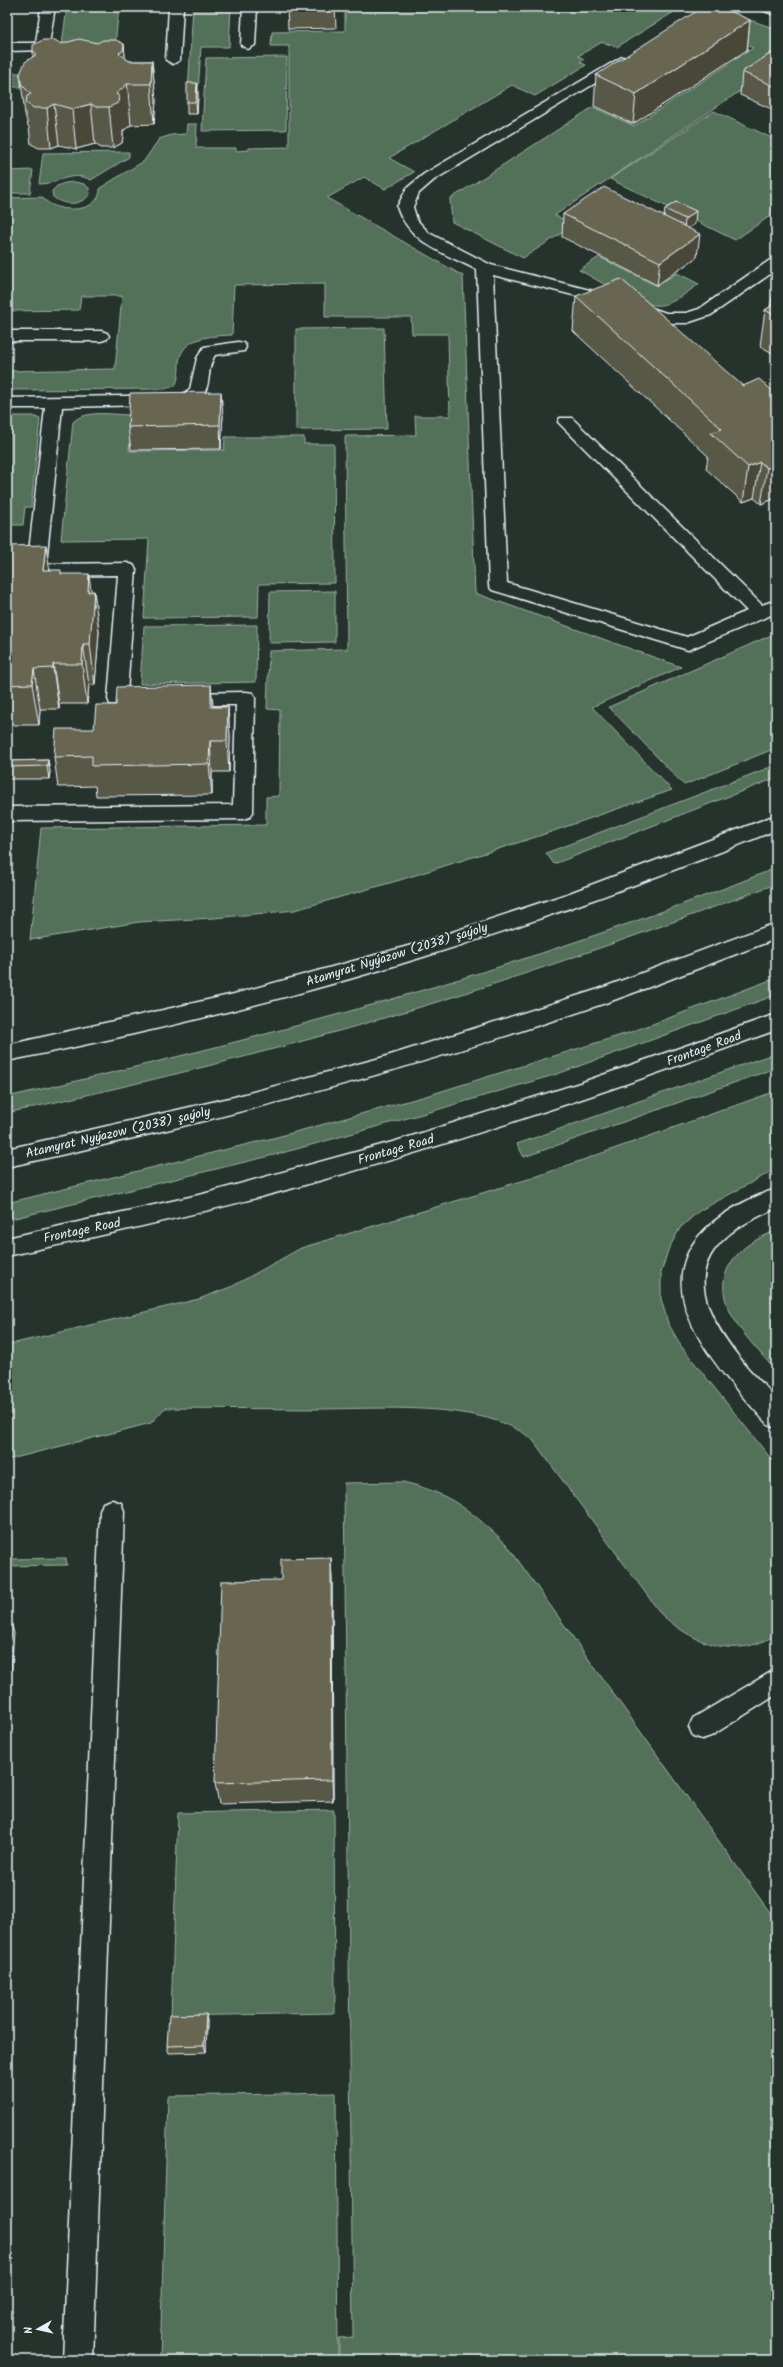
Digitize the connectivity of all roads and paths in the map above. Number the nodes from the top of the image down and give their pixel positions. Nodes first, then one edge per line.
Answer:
1 (48, 7) edge
2 (176, 7) edge
3 (250, 7) edge
4 (767, 7) edge
5 (776, 11) edge
6 (248, 45) dead end
7 (7, 47) edge
8 (636, 52) edge
9 (173, 60) dead end
10 (776, 263) edge
11 (485, 268) junction
12 (7, 336) edge
13 (100, 336) dead end
14 (238, 347) dead end
15 (7, 403) edge
16 (54, 403) junction
17 (566, 422) dead end
18 (776, 606) edge
19 (760, 613) junction
20 (7, 814) edge
21 (776, 822) edge
22 (776, 931) edge
23 (776, 1022) edge
24 (7, 1053) edge
25 (7, 1158) edge
26 (776, 1198) edge
27 (7, 1247) edge
28 (776, 1418) edge
29 (112, 1511) dead end
30 (776, 1681) edge
31 (702, 1727) dead end
32 (78, 2360) edge

1 - 7 street
2 - 9 street
3 - 6 street
4 - 5 street
8 - 11 street
10 - 11 street
11 - 19 street
12 - 13 street
14 - 16 street
15 - 16 street
16 - 20 street
17 - 19 street
18 - 19 street
21 - 24 street, Atamyrat Nyýazow (2038) şaýoly
22 - 25 street, Atamyrat Nyýazow (2038) şaýoly
23 - 27 street, Frontage Road
26 - 28 street
29 - 32 street
30 - 31 street

